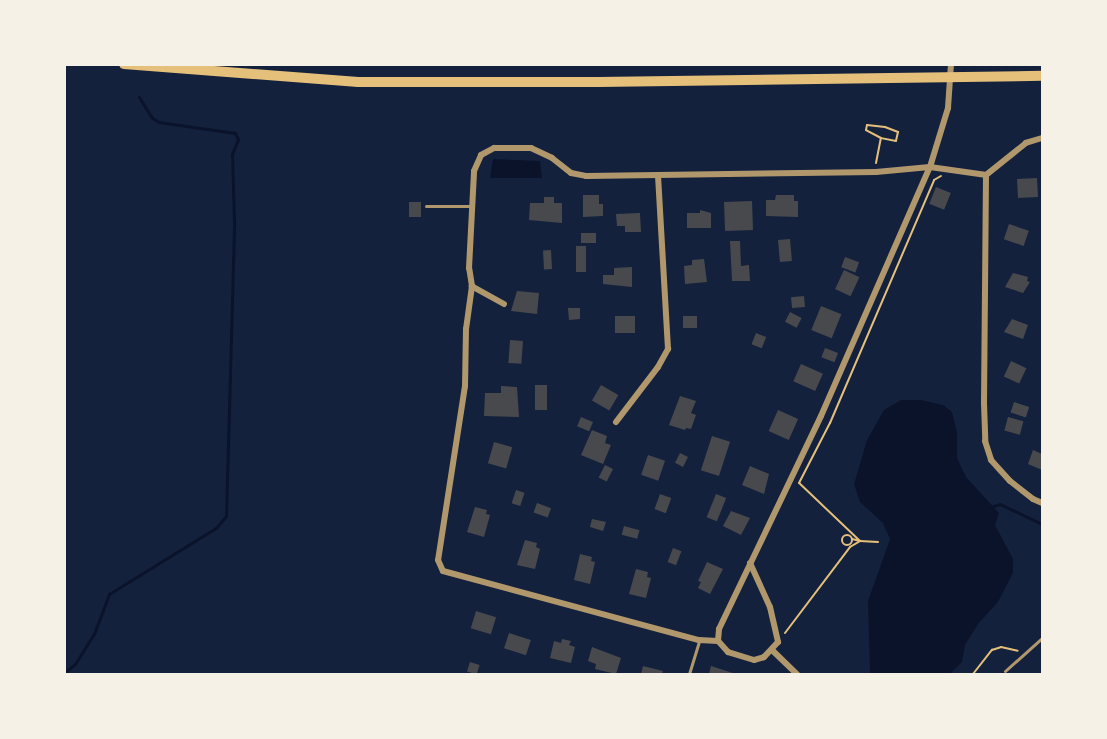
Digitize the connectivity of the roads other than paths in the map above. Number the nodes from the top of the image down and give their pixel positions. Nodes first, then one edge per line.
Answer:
1 (124, 64) edge
2 (951, 64) edge
3 (1042, 76) edge
4 (950, 78) junction
5 (1042, 138) edge
6 (930, 167) junction
7 (986, 175) junction
8 (658, 177) junction
9 (426, 206) dead end
10 (471, 206) junction
11 (472, 286) junction
12 (504, 304) dead end
13 (615, 422) dead end
14 (1042, 503) edge
15 (750, 563) junction
16 (1042, 638) edge
17 (699, 640) junction
18 (718, 641) junction
19 (772, 650) junction
20 (1005, 671) dead end
21 (798, 674) edge
22 (690, 675) edge

1 - 4 main road
2 - 4 street
3 - 4 main road
4 - 6 street
5 - 7 street
6 - 7 street
6 - 8 street
6 - 15 street
7 - 14 street
8 - 10 street
8 - 13 street
9 - 10 lane
10 - 11 street
11 - 12 street
11 - 17 street
15 - 18 street
15 - 19 street
16 - 20 lane
17 - 18 street
17 - 22 lane
18 - 19 street
19 - 21 street

